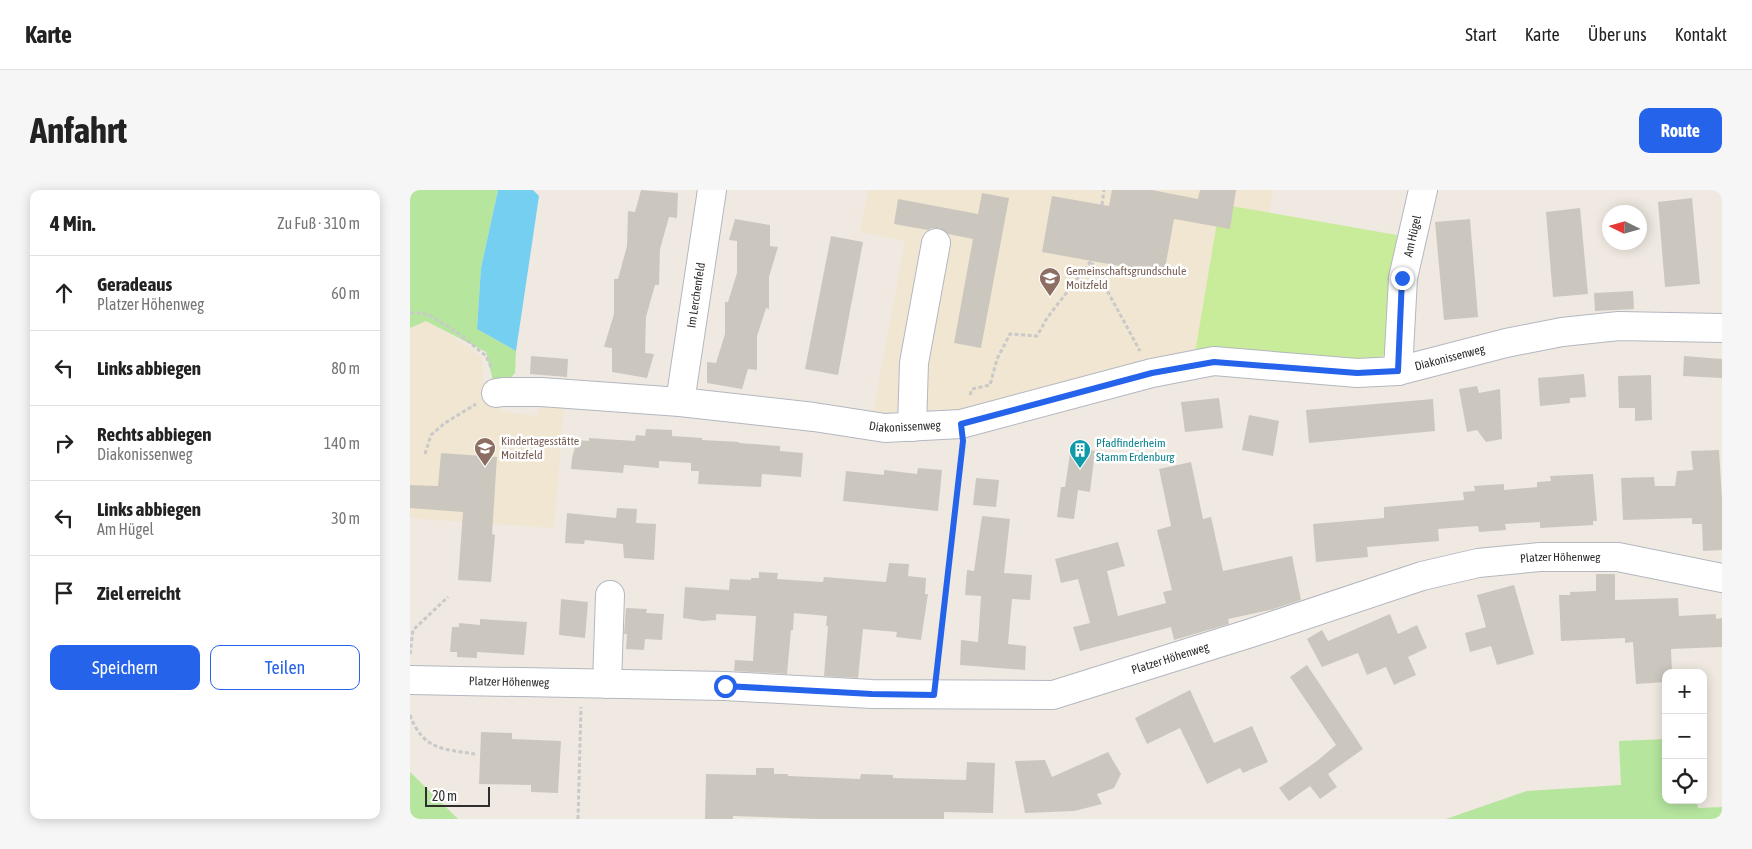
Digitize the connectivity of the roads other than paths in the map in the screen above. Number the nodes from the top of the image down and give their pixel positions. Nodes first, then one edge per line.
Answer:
1 (712, 190) edge
2 (1423, 190) edge
3 (936, 243) dead end
4 (1722, 328) edge
5 (1398, 371) junction
6 (500, 392) road end
7 (680, 402) junction
8 (912, 427) junction
9 (1722, 578) edge
10 (610, 595) dead end
11 (410, 680) edge
12 (594, 684) junction

1 - 7 street, Im Lerchenfeld
2 - 5 street, Am Hügel
3 - 8 street
4 - 5 street, Diakonissenweg
5 - 8 street, Diakonissenweg
6 - 7 street, Diakonissenweg
7 - 8 street, Diakonissenweg
9 - 12 street, Platzer Höhenweg
10 - 12 street
11 - 12 street, Platzer Höhenweg

